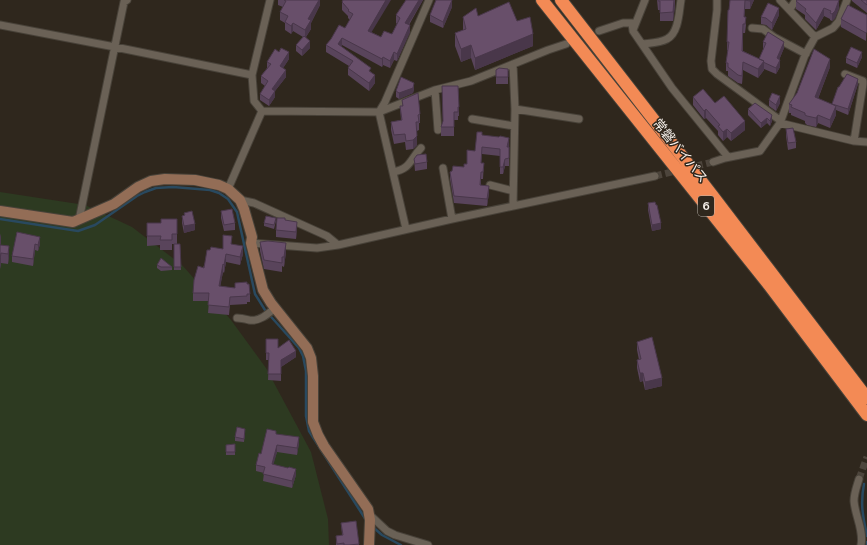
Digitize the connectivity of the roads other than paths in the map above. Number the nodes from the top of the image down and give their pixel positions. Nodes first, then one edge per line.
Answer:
1 (127, 0) edge
2 (270, 0) edge
3 (429, 0) edge
4 (542, 0) edge
5 (561, 0) edge
6 (645, 0) edge
7 (681, 0) edge
8 (717, 0) edge
9 (780, 0) edge
10 (796, 0) edge
11 (846, 1) edge
12 (790, 9) junction
13 (0, 25) edge
14 (752, 28) dead end
15 (599, 30) dead end
16 (633, 31) junction
17 (815, 37) junction
18 (566, 44) dead end
19 (642, 44) junction
20 (115, 46) junction
21 (806, 54) junction
22 (512, 64) junction
23 (845, 74) edge
24 (252, 75) junction
25 (435, 90) junction
26 (864, 92) edge
27 (515, 109) junction
28 (262, 110) junction
29 (379, 112) junction
30 (472, 118) dead end
31 (579, 119) dead end
32 (780, 122) junction
33 (514, 126) junction
34 (438, 130) dead end
35 (854, 141) junction
36 (867, 142) edge
37 (421, 148) dead end
38 (728, 157) junction
39 (713, 162) tunnel mouth
40 (443, 168) dead end
41 (393, 172) junction
42 (655, 176) tunnel mouth
43 (490, 186) edge
44 (228, 189) junction
45 (513, 190) junction
46 (240, 200) junction
47 (513, 206) junction
48 (0, 211) edge
49 (452, 219) junction
50 (79, 220) junction
51 (406, 229) junction
52 (251, 243) junction
53 (338, 246) junction
54 (271, 311) junction
55 (237, 318) dead end
56 (867, 398) edge
57 (867, 415) edge
58 (859, 479) tunnel mouth
59 (370, 521) junction
60 (369, 545) edge
61 (428, 545) edge
62 (861, 545) edge

1 - 20 street
2 - 24 street
3 - 29 street
4 - 57 highway, 常磐バイパス / 6
5 - 56 highway, 常磐バイパス / 6
6 - 16 street
7 - 19 street
8 - 32 street
9 - 12 street
10 - 12 street
11 - 17 street
12 - 17 street
13 - 20 street
14 - 21 street
15 - 16 street
16 - 19 street
17 - 21 street
18 - 22 street
19 - 38 street
20 - 24 street
20 - 50 street
21 - 32 street
22 - 25 street
22 - 27 street
23 - 26 street
24 - 28 street
25 - 29 street
25 - 34 street
26 - 35 street
27 - 31 street
27 - 33 street
28 - 29 street
28 - 44 street
29 - 41 street
30 - 33 street
32 - 35 street
32 - 38 street
33 - 45 street
35 - 36 street
37 - 41 street
38 - 39 street
40 - 49 street
41 - 51 street
42 - 47 street
43 - 45 street
44 - 46 street
44 - 50 street
45 - 47 street
46 - 52 street
46 - 53 street
47 - 49 street
48 - 50 street
49 - 51 street
51 - 53 street
52 - 53 street
52 - 54 street
54 - 55 street
54 - 59 street
58 - 62 street
59 - 60 street
59 - 61 street

